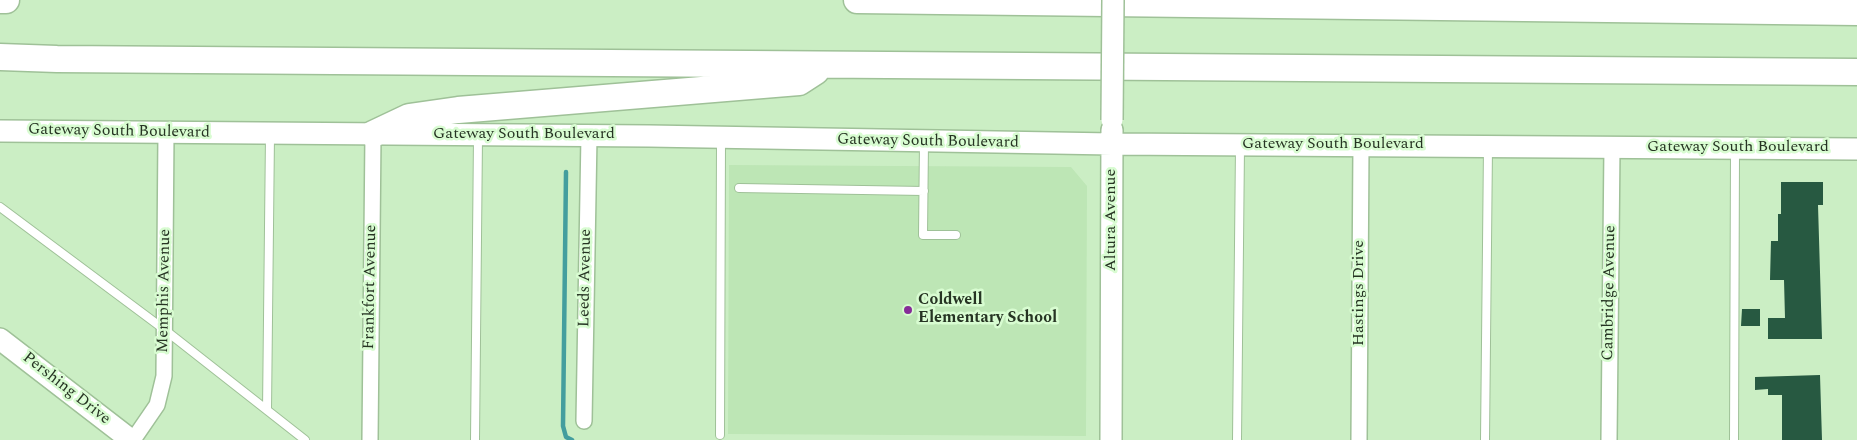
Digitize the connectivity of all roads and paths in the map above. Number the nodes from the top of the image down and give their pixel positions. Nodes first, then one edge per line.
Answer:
1 (0, 0) edge
2 (6, 0) edge
3 (857, 0) edge
4 (1113, 0) edge
5 (1857, 12) edge
6 (0, 57) edge
7 (56, 60) junction
8 (0, 63) edge
9 (826, 65) junction
10 (1857, 72) edge
11 (0, 131) edge
12 (166, 133) junction
13 (270, 134) junction
14 (373, 134) junction
15 (478, 135) junction
16 (588, 136) junction
17 (721, 138) junction
18 (924, 142) junction
19 (1112, 144) junction
20 (1240, 145) junction
21 (1361, 146) junction
22 (1488, 146) junction
23 (1612, 147) junction
24 (1857, 149) edge
25 (1735, 150) junction
26 (739, 188) dead end
27 (924, 191) junction
28 (0, 207) edge
29 (956, 235) dead end
30 (165, 330) junction
31 (0, 339) edge
32 (267, 410) junction
33 (584, 421) dead end
34 (720, 434) dead end
35 (132, 440) edge
36 (305, 440) edge
37 (370, 440) edge
38 (475, 440) edge
39 (1111, 440) edge
40 (1237, 440) edge
41 (1359, 440) edge
42 (1485, 440) edge
43 (1609, 440) edge
44 (1734, 440) edge

1 - 2 highway
3 - 5 highway
4 - 19 main road, Altura Avenue, bridge
6 - 7 highway
7 - 8 highway
7 - 9 highway
9 - 10 highway
9 - 14 highway
11 - 12 main road, Gateway South Boulevard
12 - 13 main road, Gateway South Boulevard
12 - 30 street, Memphis Avenue
13 - 14 main road, Gateway South Boulevard
13 - 32 lane
14 - 15 main road, Gateway South Boulevard
14 - 37 street, Frankfort Avenue
15 - 16 main road, Gateway South Boulevard
15 - 38 lane
16 - 17 main road, Gateway South Boulevard
16 - 33 street, Leeds Avenue
17 - 18 main road, Gateway South Boulevard
17 - 34 lane
18 - 19 main road, Gateway South Boulevard
18 - 27 lane
19 - 20 main road, Gateway South Boulevard
19 - 39 main road, Altura Avenue
20 - 21 main road, Gateway South Boulevard
20 - 40 lane
21 - 22 main road, Gateway South Boulevard
21 - 41 street, Hastings Drive
22 - 23 main road, Gateway South Boulevard
22 - 42 lane
23 - 25 main road, Gateway South Boulevard
23 - 43 street, Cambridge Avenue
24 - 25 main road, Gateway South Boulevard
25 - 44 lane
26 - 27 lane
27 - 29 lane
28 - 30 lane
30 - 32 lane
30 - 35 street, Memphis Avenue
31 - 35 main road, Pershing Drive
32 - 36 lane

